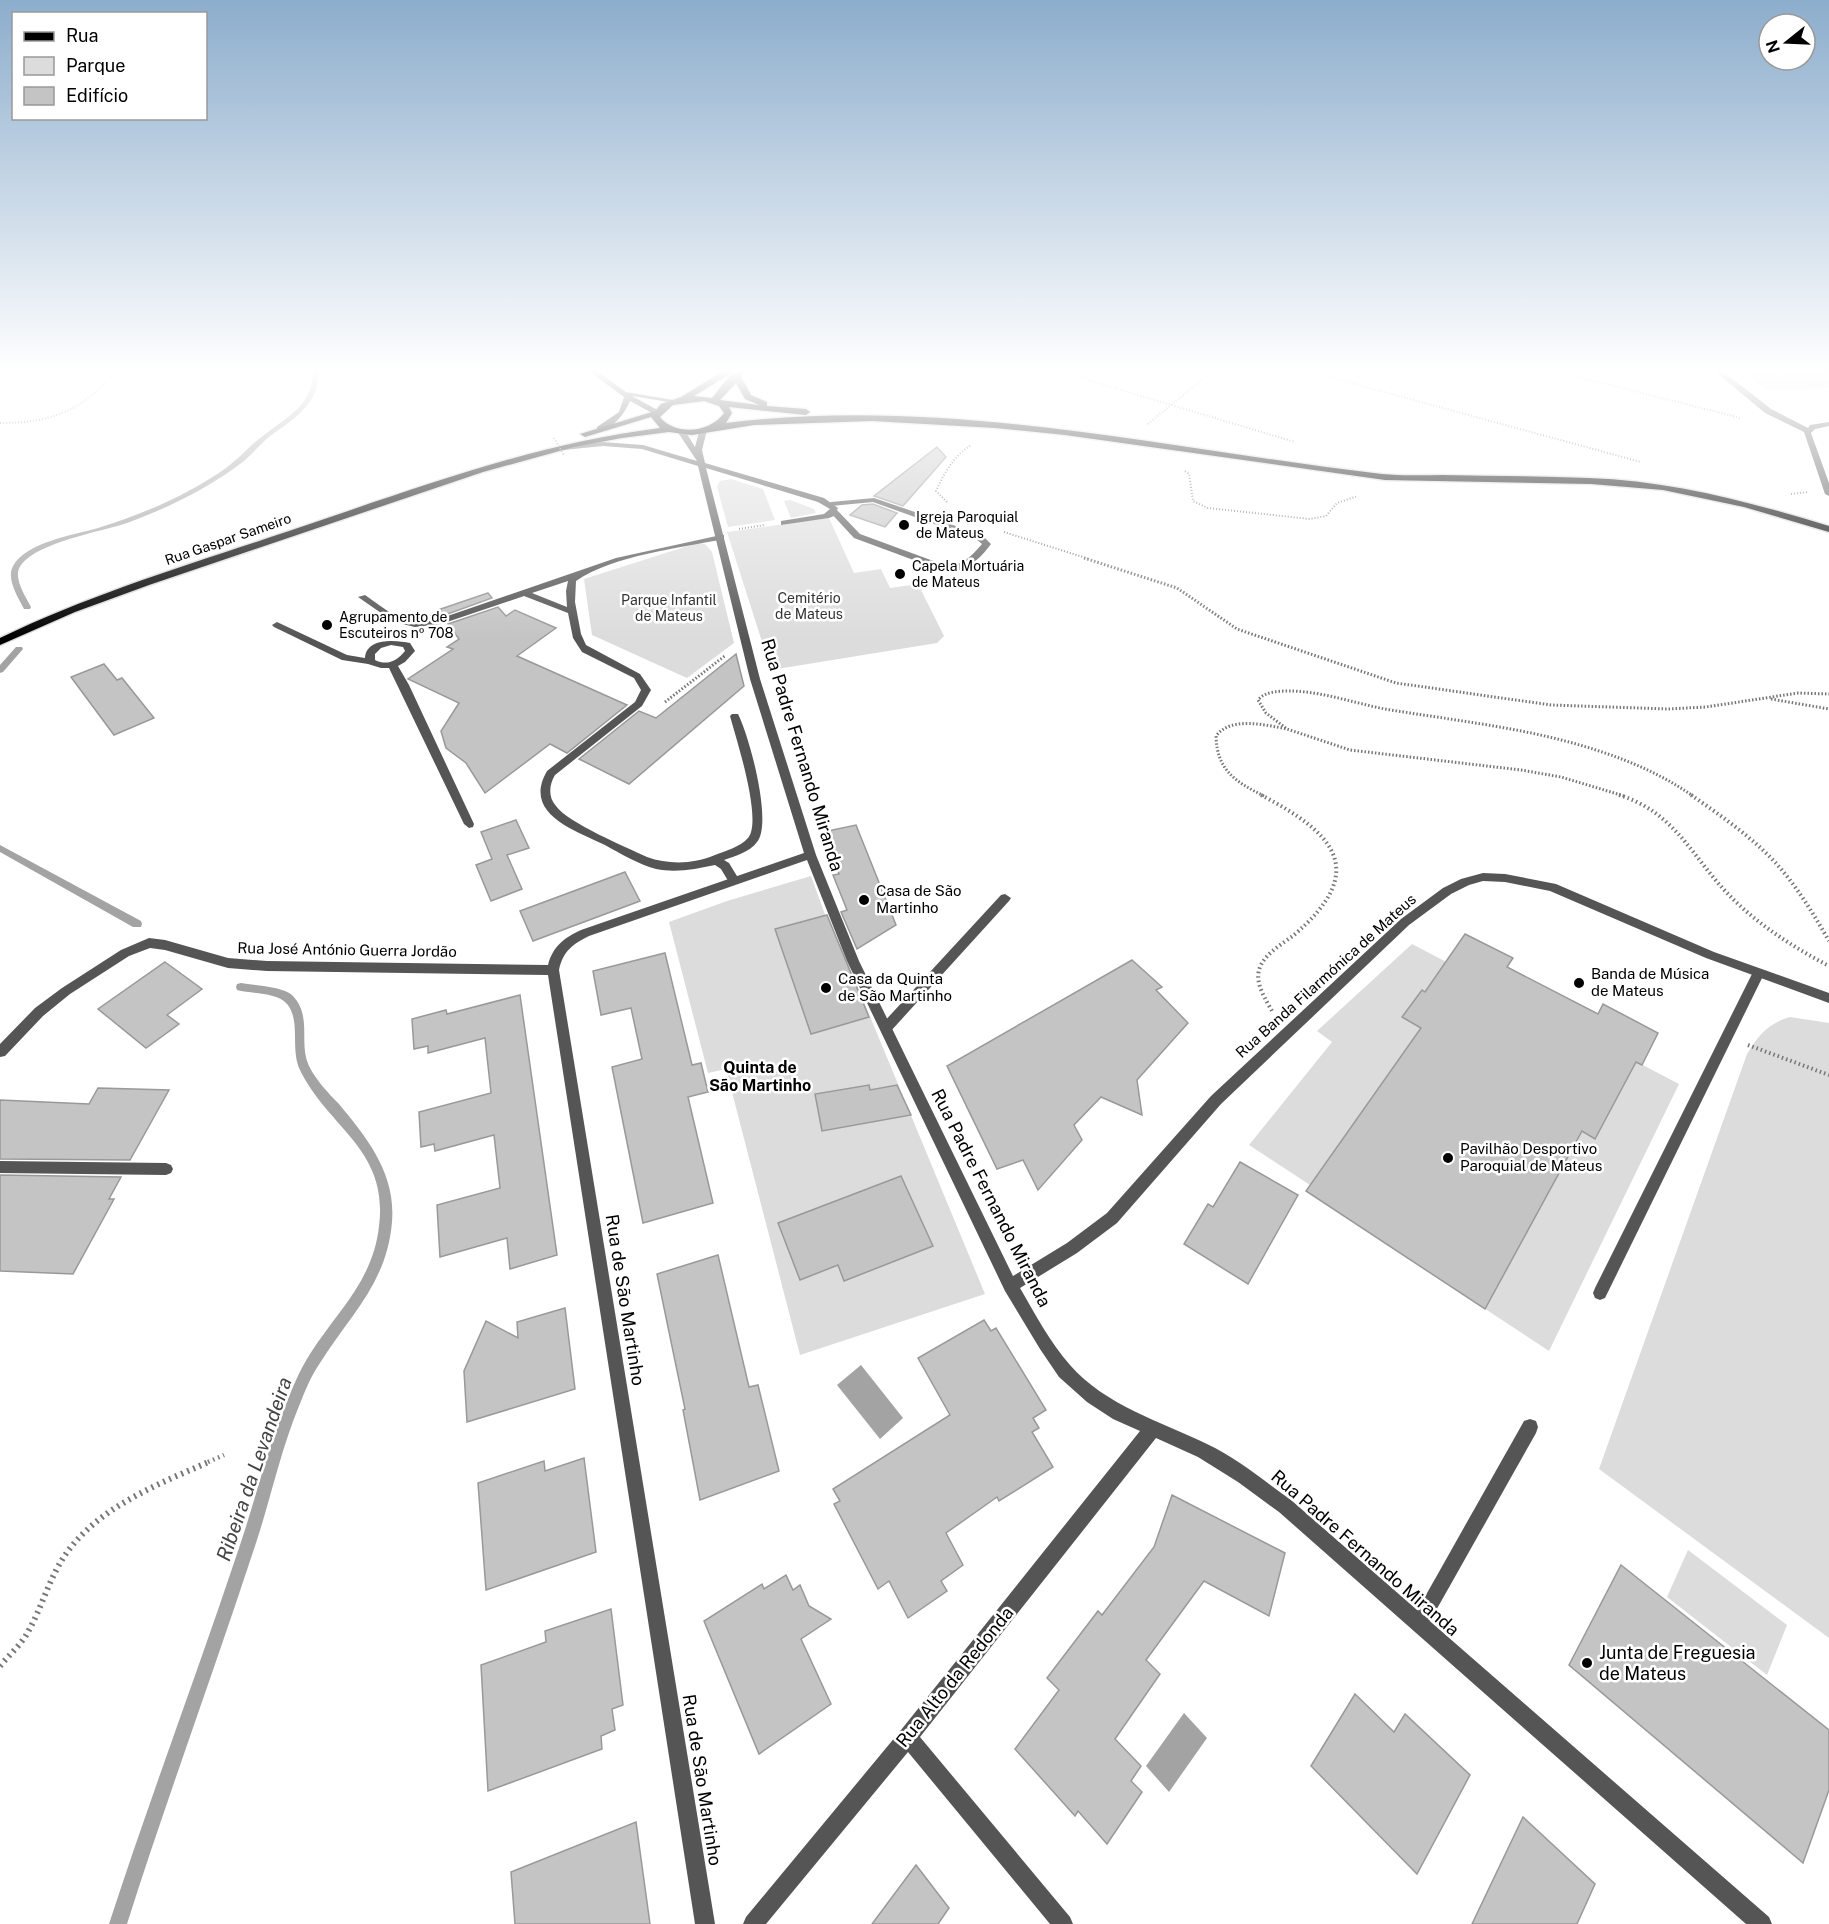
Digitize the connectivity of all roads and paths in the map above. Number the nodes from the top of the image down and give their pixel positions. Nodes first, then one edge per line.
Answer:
1 (518, 459) edge
2 (685, 459) edge
3 (698, 459) edge
4 (700, 459) edge
5 (956, 459) edge
6 (1255, 459) edge
7 (1628, 459) edge
8 (1816, 459) edge
9 (701, 464) junction
10 (1651, 465) dead end
11 (1180, 469) dead end
12 (1809, 490) dead end
13 (1784, 493) dead end
14 (1829, 494) edge
15 (1367, 495) dead end
16 (953, 505) dead end
17 (832, 508) junction
18 (784, 523) joint
19 (1829, 529) edge
20 (999, 530) dead end
21 (720, 534) junction
22 (578, 574) junction
23 (524, 593) junction
24 (362, 597) dead end
25 (573, 612) junction
26 (277, 625) dead end
27 (418, 626) junction
28 (0, 642) edge
29 (402, 643) junction
30 (720, 660) dead end
31 (370, 661) junction
32 (392, 664) junction
33 (1829, 694) edge
34 (1763, 699) junction
35 (639, 704) junction
36 (1829, 709) edge
37 (735, 716) dead end
38 (1287, 729) junction
39 (470, 824) dead end
40 (810, 855) junction
41 (712, 861) junction
42 (734, 881) junction
43 (1005, 898) dead end
44 (1829, 941) edge
45 (1829, 966) edge
46 (553, 970) junction
47 (1758, 974) junction
48 (1829, 998) edge
49 (886, 1028) junction
50 (1284, 1036) junction
51 (1726, 1038) junction
52 (0, 1052) edge
53 (1829, 1075) edge
54 (0, 1167) edge
55 (166, 1169) dead end
56 (1010, 1286) junction
57 (1600, 1293) dead end
58 (1530, 1427) dead end
59 (1153, 1428) junction
60 (224, 1455) dead end
61 (1419, 1624) junction
62 (0, 1666) edge
63 (908, 1737) junction
64 (705, 1924) edge
65 (753, 1924) edge
66 (1063, 1924) edge
67 (1762, 1924) edge

1 - 28 main road, Rua Gaspar Sameiro
2 - 9 street
3 - 9 street
4 - 9 street
5 - 16 path
6 - 19 main road
7 - 10 path
8 - 14 street
9 - 17 street
9 - 21 street, Rua Padre Fernando Miranda
11 - 15 path
12 - 13 path
17 - 17 street
17 - 18 street
18 - 21 path
20 - 34 path
21 - 22 street
21 - 40 street, Rua Padre Fernando Miranda
22 - 23 street
22 - 25 street
23 - 25 street
23 - 27 street
24 - 27 street
25 - 35 street
26 - 31 street
27 - 29 street
29 - 31 street
29 - 32 street
30 - 35 path
31 - 32 street
32 - 39 street
33 - 34 path
34 - 36 path
35 - 41 street
37 - 41 street
38 - 44 path
38 - 45 path
38 - 50 path
40 - 42 street
40 - 49 street, Rua Padre Fernando Miranda
41 - 42 street
42 - 46 street
43 - 49 street
46 - 52 street, Rua José António Guerra Jordão
46 - 64 street, Rua de São Martinho
47 - 48 street, Rua Banda Filarmónica de Mateus
47 - 50 street, Rua Banda Filarmónica de Mateus
47 - 51 street
49 - 56 street, Rua Padre Fernando Miranda
50 - 56 street, Rua Banda Filarmónica de Mateus
51 - 53 path
51 - 57 street
54 - 55 street
56 - 59 street, Rua Padre Fernando Miranda
58 - 61 street
59 - 61 street, Rua Padre Fernando Miranda
59 - 63 street, Rua Alto da Redonda
60 - 62 path
61 - 67 street, Rua Padre Fernando Miranda
63 - 65 street, Rua Alto da Redonda
63 - 66 street

